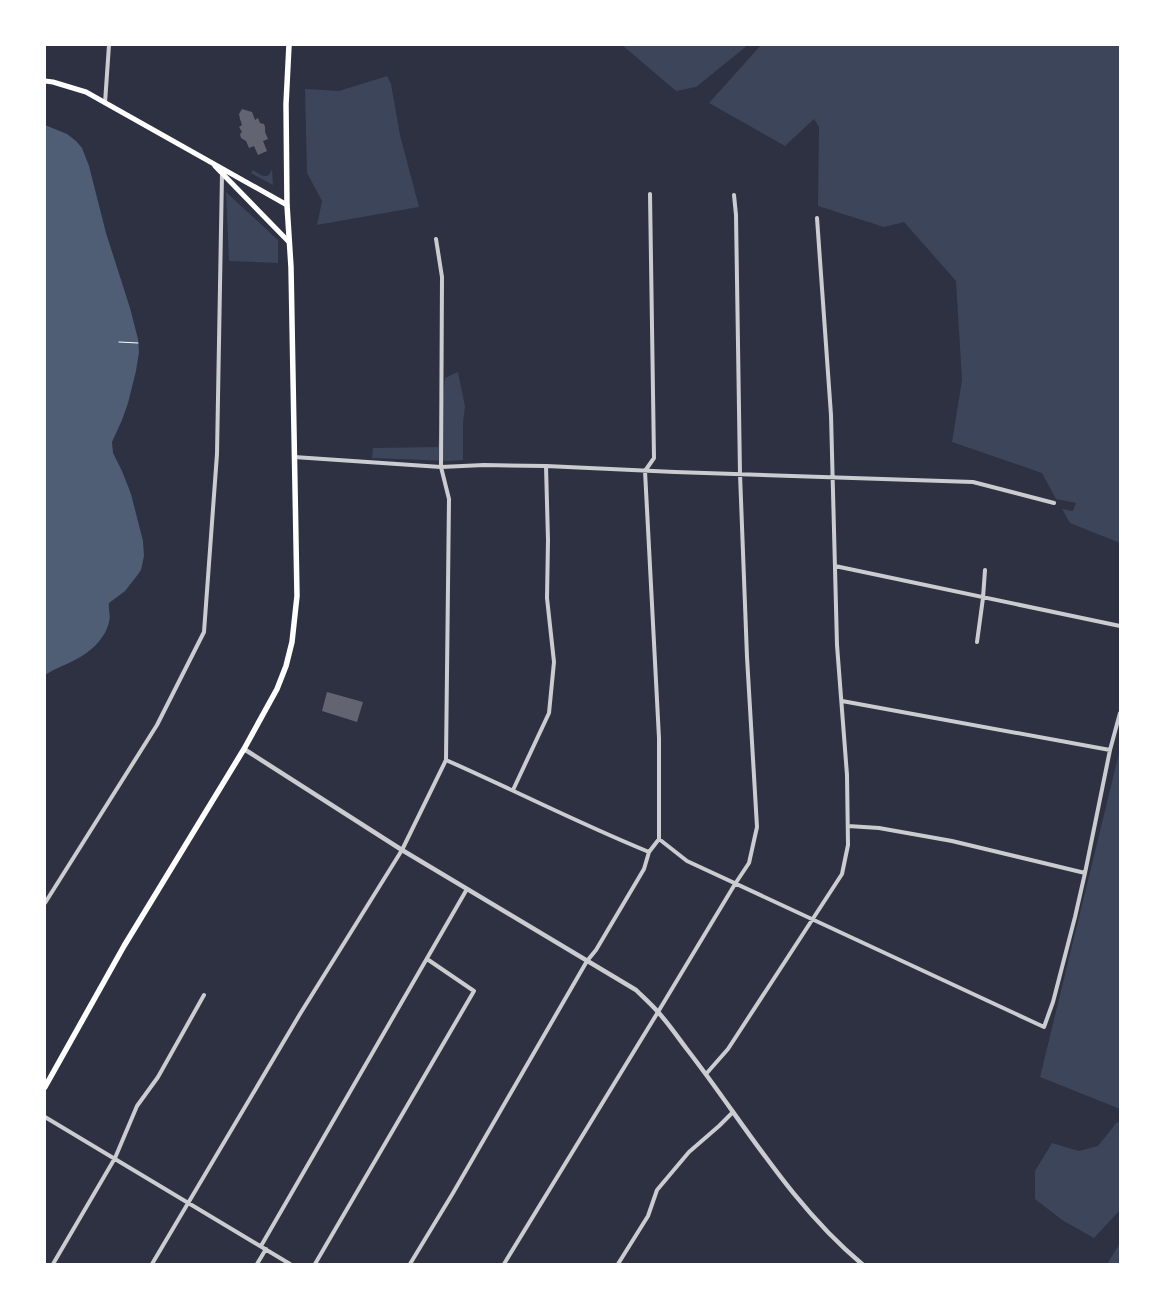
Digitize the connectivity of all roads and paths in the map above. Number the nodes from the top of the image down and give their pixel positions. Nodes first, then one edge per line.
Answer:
1 (109, 45) edge
2 (289, 45) edge
3 (45, 81) edge
4 (106, 103) junction
5 (211, 162) junction
6 (222, 174) junction
7 (650, 194) dead end
8 (734, 195) dead end
9 (287, 205) junction
10 (817, 218) dead end
11 (436, 239) dead end
12 (289, 242) junction
13 (119, 342) dead end
14 (138, 343) dead end
15 (294, 457) junction
16 (546, 466) junction
17 (441, 468) junction
18 (645, 471) junction
19 (740, 474) junction
20 (834, 477) junction
21 (1054, 503) dead end
22 (835, 566) junction
23 (985, 570) dead end
24 (983, 598) junction
25 (1120, 626) edge
26 (977, 642) dead end
27 (842, 701) junction
28 (1120, 713) edge
29 (244, 749) junction
30 (1110, 750) junction
31 (446, 760) junction
32 (513, 790) junction
33 (848, 826) junction
34 (659, 839) junction
35 (402, 850) junction
36 (649, 852) junction
37 (1085, 873) junction
38 (735, 884) junction
39 (467, 889) junction
40 (45, 903) edge
41 (812, 920) junction
42 (427, 959) junction
43 (587, 961) junction
44 (204, 995) dead end
45 (658, 1012) junction
46 (706, 1074) junction
47 (45, 1087) edge
48 (733, 1112) junction
49 (45, 1117) edge
50 (115, 1158) junction
51 (188, 1202) junction
52 (261, 1246) junction
53 (266, 1249) junction
54 (53, 1264) edge
55 (152, 1264) edge
56 (257, 1264) edge
57 (290, 1264) edge
58 (315, 1264) edge
59 (410, 1264) edge
60 (504, 1264) edge
61 (618, 1264) edge
62 (862, 1264) edge

1 - 4 street
2 - 9 main road
3 - 4 main road
4 - 5 main road
5 - 6 main road
5 - 9 main road
6 - 12 main road
6 - 40 street
7 - 18 street
8 - 19 street
9 - 12 main road
10 - 20 street
11 - 17 street
12 - 15 main road
13 - 14 path
15 - 17 street
15 - 29 main road
16 - 17 street
16 - 18 street
16 - 32 street
17 - 31 street
18 - 19 street
18 - 34 street
19 - 20 street
19 - 38 street
20 - 21 street
20 - 22 street
22 - 24 street
22 - 27 street
23 - 24 street
24 - 25 street
24 - 26 street
27 - 30 street
27 - 33 street
28 - 30 street
29 - 35 street
29 - 47 main road
30 - 37 street
31 - 32 street
31 - 35 street
32 - 36 street
33 - 37 street
33 - 41 street
34 - 36 street
34 - 38 street
35 - 39 street
35 - 51 street
36 - 43 street
37 - 41 street
38 - 41 street
38 - 45 street
39 - 42 street
39 - 43 street
41 - 46 street
42 - 52 street
42 - 58 street
43 - 45 street
43 - 59 street
44 - 50 street
45 - 46 street
45 - 60 street
46 - 48 street
48 - 61 street
48 - 62 street
49 - 50 street
50 - 51 street
50 - 54 street
51 - 52 street
51 - 55 street
52 - 53 street
53 - 56 street
53 - 57 street

